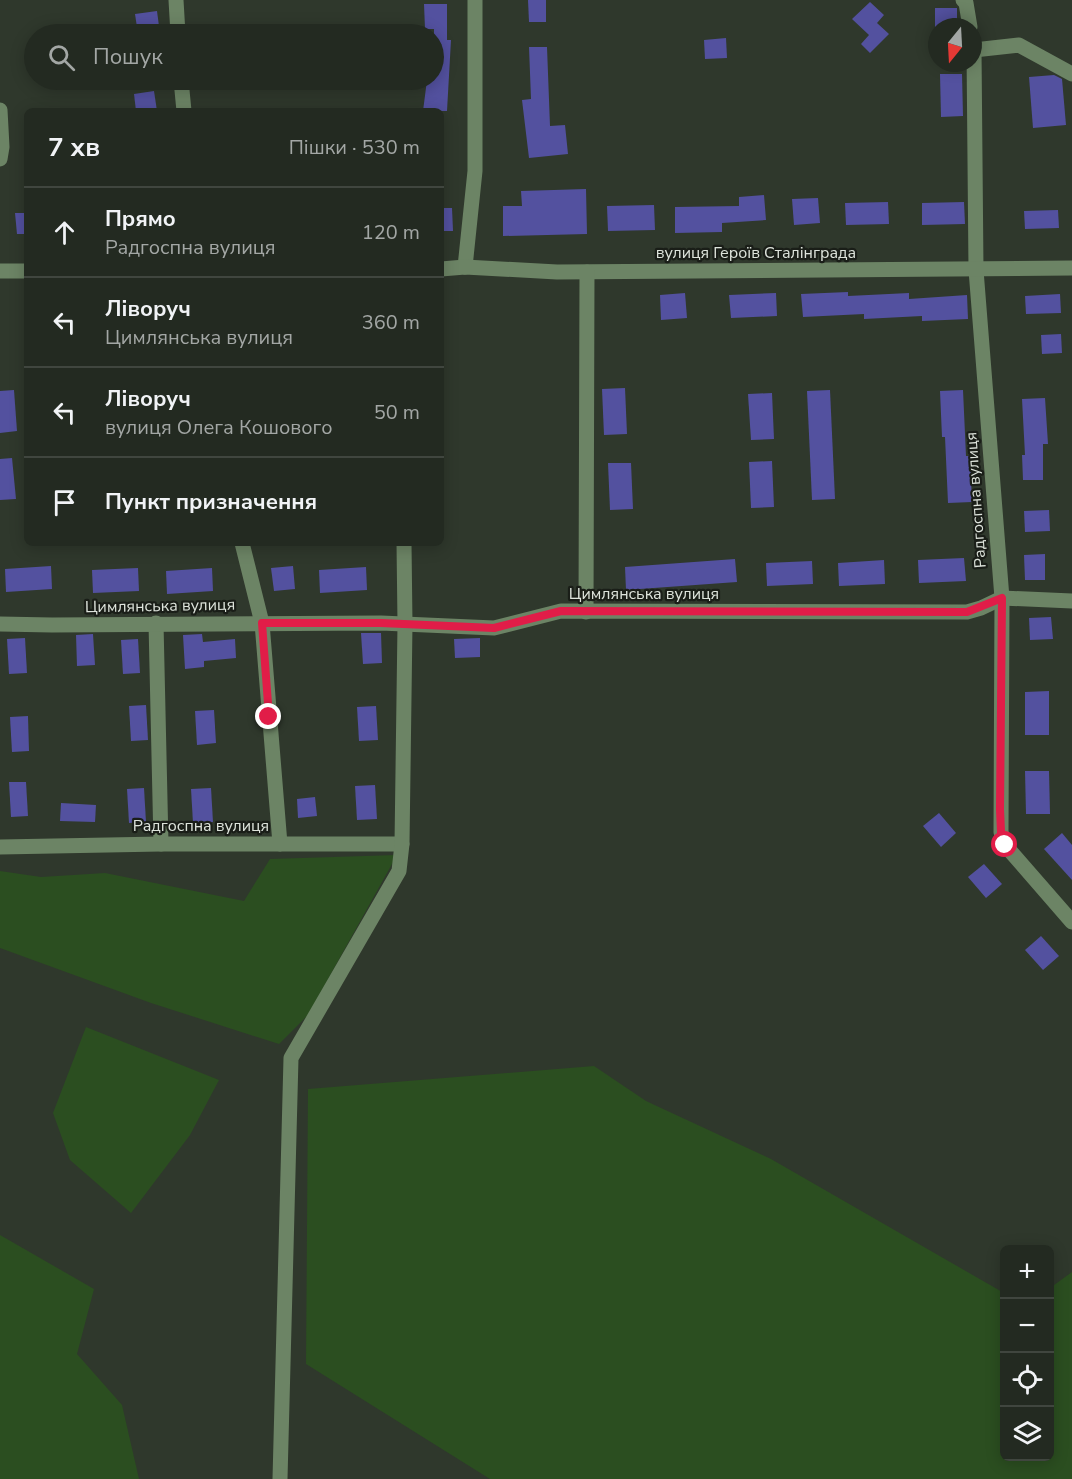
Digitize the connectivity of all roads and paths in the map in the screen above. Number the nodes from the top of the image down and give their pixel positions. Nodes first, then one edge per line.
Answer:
1 (176, 0) edge
2 (475, 0) edge
3 (963, 0) edge
4 (968, 18) edge
5 (177, 24) edge
6 (982, 46) edge
7 (974, 72) edge
8 (1072, 74) edge
9 (182, 90) edge
10 (184, 108) edge
11 (0, 110) edge
12 (0, 159) edge
13 (465, 267) junction
14 (1072, 268) edge
15 (444, 269) edge
16 (976, 270) junction
17 (0, 271) edge
18 (24, 271) edge
19 (587, 272) junction
20 (243, 546) edge
21 (404, 546) edge
22 (1002, 598) junction
23 (1072, 601) edge
24 (586, 612) junction
25 (156, 623) junction
26 (262, 623) junction
27 (0, 624) edge
28 (405, 624) junction
29 (161, 844) junction
30 (279, 844) junction
31 (402, 844) junction
32 (0, 847) edge
33 (1072, 922) edge
34 (280, 1479) edge

1 - 5 street
2 - 13 street
3 - 4 street
6 - 8 street, Радгоспна вулиця
7 - 16 street, Радгоспна вулиця
9 - 10 street
11 - 12 street
13 - 15 street, вулиця Героїв Сталінграда
13 - 19 street, вулиця Героїв Сталінграда
14 - 16 street, вулиця Героїв Сталінграда
16 - 19 street, вулиця Героїв Сталінграда
16 - 22 street, Радгоспна вулиця
17 - 18 street
19 - 24 street
20 - 26 street
21 - 28 street
22 - 23 street, Цимлянська вулиця
22 - 24 street, Цимлянська вулиця
22 - 33 street, Радгоспна вулиця
24 - 28 street, Цимлянська вулиця
25 - 26 street, Цимлянська вулиця
25 - 27 street, Цимлянська вулиця
25 - 29 street
26 - 28 street, Цимлянська вулиця
26 - 30 street
28 - 31 street
29 - 30 street, Радгоспна вулиця
29 - 32 street, Радгоспна вулиця
30 - 31 street, Радгоспна вулиця
31 - 34 street

